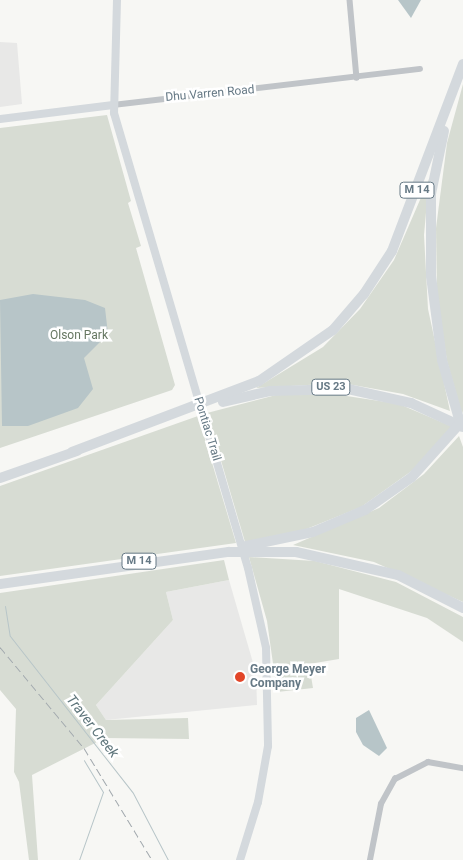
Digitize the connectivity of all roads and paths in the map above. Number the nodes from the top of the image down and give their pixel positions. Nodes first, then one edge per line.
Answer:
1 (117, 0) edge
2 (350, 0) edge
3 (463, 64) edge
4 (420, 69) dead end
5 (357, 78) junction
6 (454, 91) junction
7 (113, 105) junction
8 (0, 119) edge
9 (463, 420) edge
10 (463, 427) edge
11 (463, 433) edge
12 (72, 452) junction
13 (0, 478) edge
14 (50, 577) junction
15 (0, 584) edge
16 (463, 608) edge
17 (463, 768) edge
18 (240, 860) edge
19 (370, 860) edge

1 - 7 main road, Pontiac Trail
2 - 5 street
3 - 6 highway, M 14
4 - 5 street, Dhu Varren Road
5 - 7 street, Dhu Varren Road
6 - 11 highway
6 - 12 highway, M 14
7 - 8 main road, Dhu Varren Road
7 - 18 main road, Pontiac Trail
9 - 14 highway, M 14
10 - 12 highway, US 23
12 - 13 highway, US 23
14 - 15 highway
14 - 16 highway
17 - 19 street

